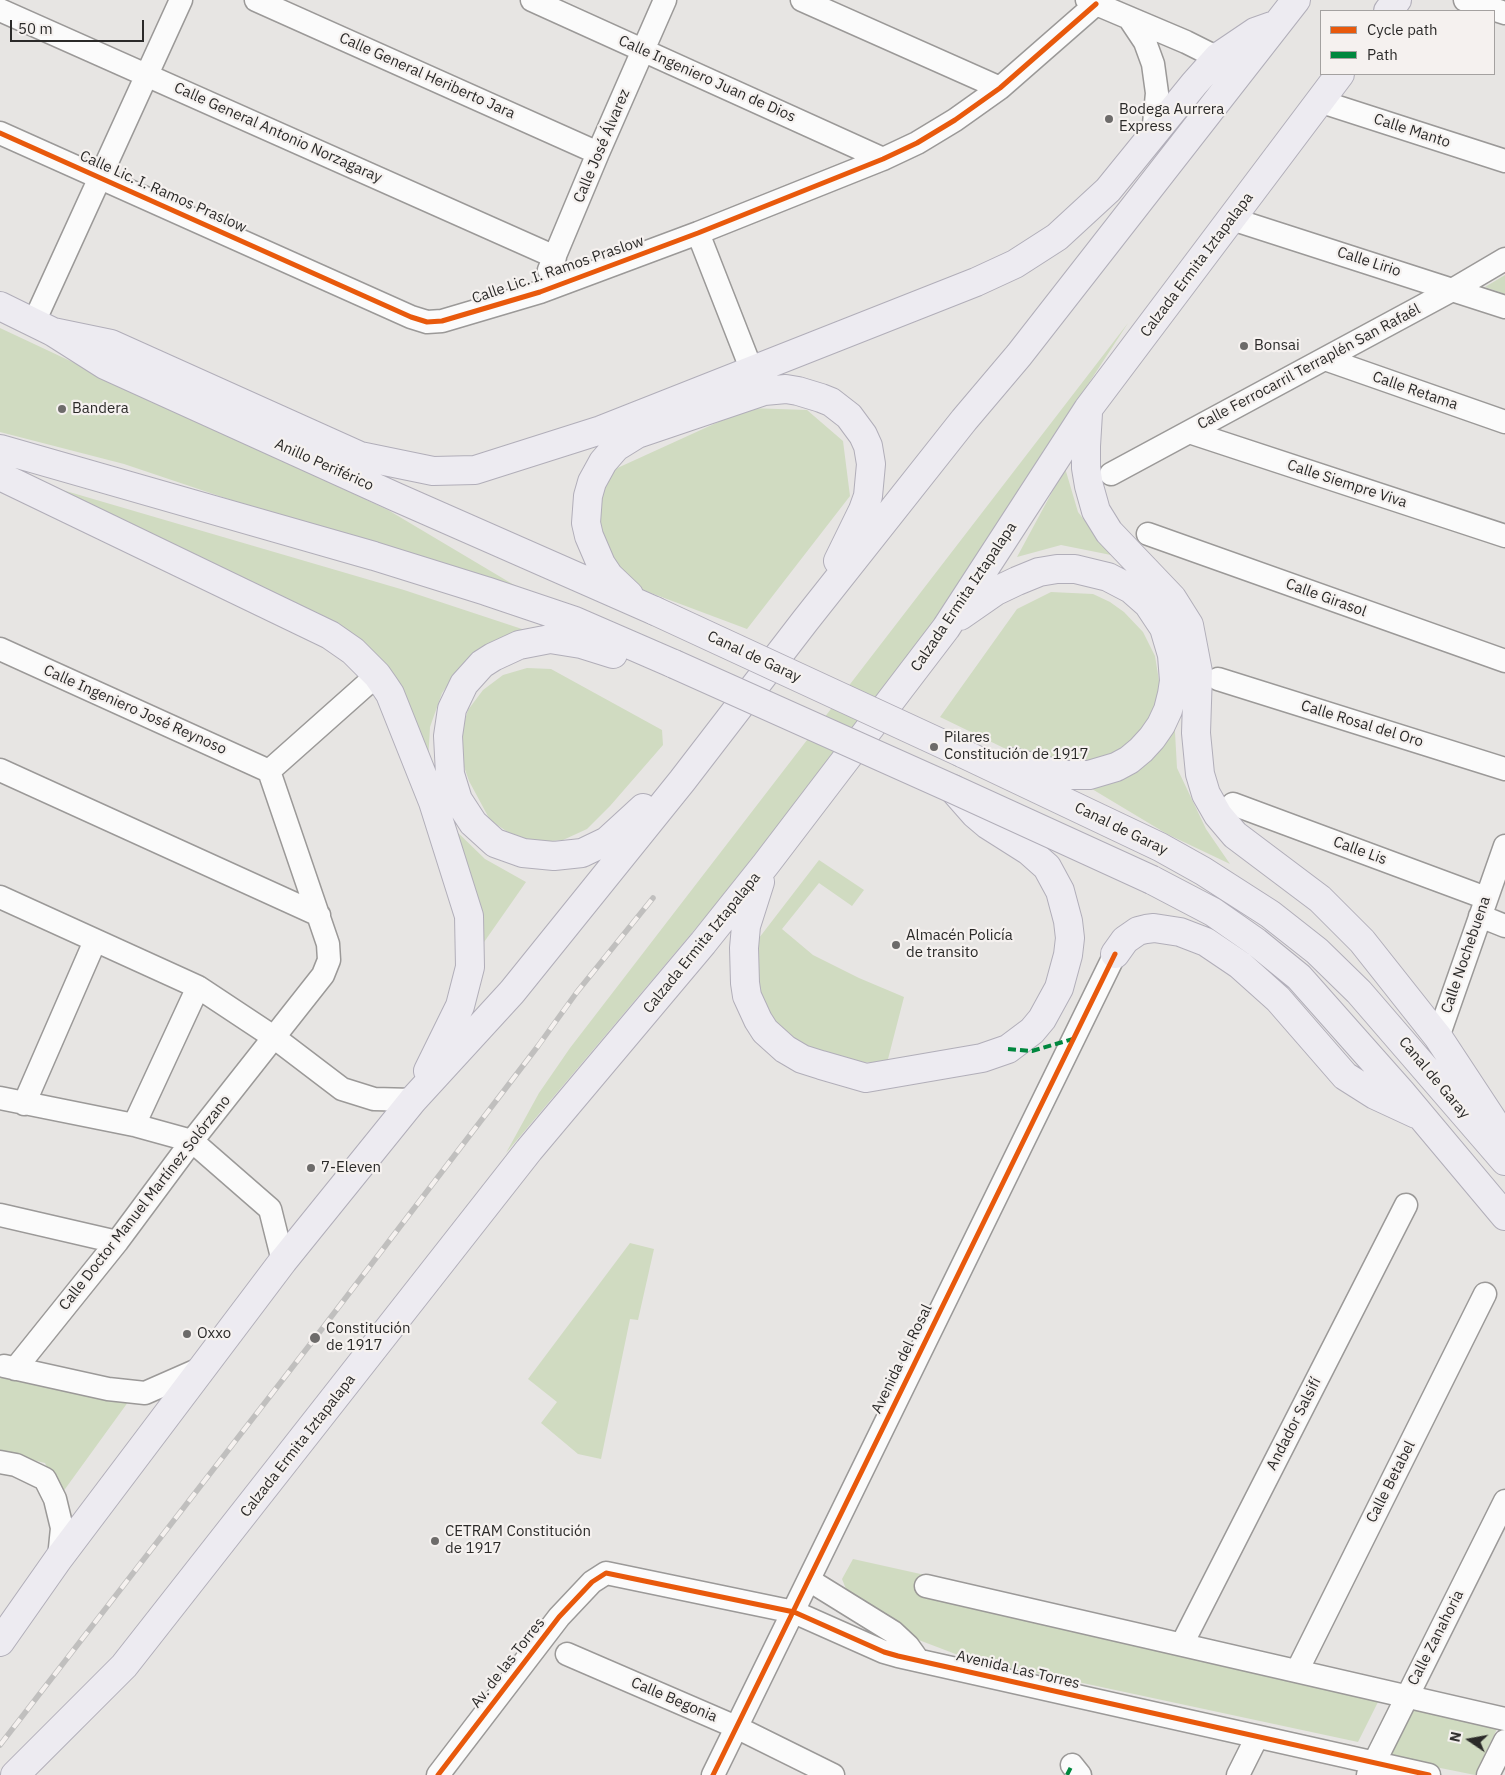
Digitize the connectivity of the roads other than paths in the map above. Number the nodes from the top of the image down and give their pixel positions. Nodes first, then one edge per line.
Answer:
1 (181, 0) edge
2 (256, 0) edge
3 (532, 0) edge
4 (665, 0) edge
5 (802, 0) edge
6 (1296, 0) edge
7 (1397, 0) edge
8 (1465, 0) edge
9 (1092, 2) edge
10 (0, 10) edge
11 (1389, 10) edge
12 (1505, 13) edge
13 (1129, 18) junction
14 (1278, 24) junction
15 (643, 50) junction
16 (1218, 57) junction
17 (1241, 71) junction
18 (147, 74) junction
19 (1339, 75) edge
20 (1000, 88) junction
21 (1319, 101) junction
22 (0, 133) edge
23 (1153, 135) junction
24 (598, 153) junction
25 (883, 159) junction
26 (1505, 161) edge
27 (100, 178) junction
28 (1232, 219) junction
29 (698, 233) junction
30 (555, 257) junction
31 (1505, 259) edge
32 (1454, 289) junction
33 (540, 292) junction
34 (0, 306) edge
35 (1505, 307) edge
36 (44, 327) junction
37 (1324, 359) junction
38 (752, 371) junction
39 (1088, 409) junction
40 (1505, 422) edge
41 (1189, 432) junction
42 (0, 449) edge
43 (1111, 474) dead end
44 (0, 476) edge
45 (1148, 534) dead end
46 (1505, 536) edge
47 (826, 596) junction
48 (655, 611) junction
49 (946, 628) junction
50 (0, 649) edge
51 (1505, 661) edge
52 (674, 664) junction
53 (377, 675) junction
54 (1218, 679) dead end
55 (962, 753) junction
56 (1505, 768) edge
57 (0, 770) edge
58 (269, 771) junction
59 (682, 781) junction
60 (952, 788) junction
61 (1233, 804) dead end
62 (1505, 846) edge
63 (766, 864) junction
64 (0, 897) edge
65 (1483, 907) junction
66 (319, 915) junction
67 (1505, 926) edge
68 (95, 941) junction
69 (1115, 954) joint
70 (198, 987) junction
71 (1438, 1037) junction
72 (275, 1038) junction
73 (0, 1098) edge
74 (413, 1100) junction
75 (24, 1104) junction
76 (1422, 1116) junction
77 (134, 1125) junction
78 (192, 1141) junction
79 (1505, 1142) edge
80 (1505, 1161) edge
81 (1406, 1205) dead end
82 (0, 1215) edge
83 (1505, 1216) edge
84 (117, 1242) junction
85 (283, 1261) junction
86 (1485, 1294) dead end
87 (8, 1367) edge
88 (202, 1368) junction
89 (0, 1462) edge
90 (1505, 1501) edge
91 (59, 1558) junction
92 (606, 1572) joint
93 (809, 1580) junction
94 (926, 1586) dead end
95 (794, 1612) junction
96 (0, 1642) edge
97 (1182, 1644) junction
98 (567, 1654) dead end
99 (918, 1660) junction
100 (1297, 1671) junction
101 (1406, 1696) junction
102 (1505, 1719) edge
103 (736, 1727) junction
104 (1257, 1737) junction
105 (1505, 1741) edge
106 (1371, 1769) edge
107 (15, 1775) edge
108 (438, 1775) edge
109 (713, 1775) edge
110 (833, 1775) edge
111 (1238, 1775) edge
112 (1429, 1775) edge
113 (1488, 1775) edge

1 - 18 street
2 - 24 street, Calle General Heriberto Jara
3 - 15 street, Calle Ingeniero Juan de Dios
4 - 15 street, Calle José Álvarez
5 - 20 street
6 - 14 main road
7 - 11 main road
8 - 12 street
9 - 13 street
9 - 20 street, Calle Lic. I. Ramos Praslow
10 - 18 street, Calle General Antonio Norzagaray
13 - 16 street
13 - 23 street
14 - 16 main road
14 - 17 main road
15 - 24 street, Calle José Álvarez
15 - 25 street, Calle Ingeniero Juan de Dios
16 - 17 street
16 - 23 main road
17 - 47 main road
18 - 27 street
18 - 30 street, Calle General Antonio Norzagaray
19 - 21 main road, Calzada Ermita Iztapalapa
20 - 25 street, Calle Lic. I. Ramos Praslow
21 - 26 street, Calle Manto
21 - 28 main road, Calzada Ermita Iztapalapa
22 - 27 street, Calle Lic. I. Ramos Praslow
23 - 38 main road
24 - 30 street, Calle José Álvarez
25 - 29 street, Calle Lic. I. Ramos Praslow
27 - 33 street, Calle Lic. I. Ramos Praslow
27 - 36 street
28 - 32 street, Calle Lirio
28 - 39 main road, Calzada Ermita Iztapalapa
29 - 33 street, Calle Lic. I. Ramos Praslow
29 - 38 street
30 - 33 street, Calle José Álvarez
31 - 32 street, Calle Ferrocarril Terraplén San Rafaél
32 - 35 street, Calle Lirio
32 - 37 street, Calle Ferrocarril Terraplén San Rafaél
34 - 36 main road, Anillo Periférico
36 - 38 main road
36 - 48 main road, Anillo Periférico
37 - 40 street, Calle Retama
37 - 41 street, Calle Ferrocarril Terraplén San Rafaél
39 - 49 main road, Calzada Ermita Iztapalapa
39 - 71 main road
41 - 43 street, Calle Ferrocarril Terraplén San Rafaél
41 - 46 street, Calle Siempre Viva
42 - 52 main road
44 - 53 main road
45 - 51 street, Calle Girasol
47 - 48 main road
47 - 59 main road
48 - 55 main road, Canal de Garay, bridge
49 - 55 main road
49 - 63 main road, Calzada Ermita Iztapalapa
50 - 58 street, Calle Ingeniero José Reynoso
52 - 59 main road
52 - 60 main road, bridge
53 - 58 street
53 - 74 main road
54 - 56 street, Calle Rosal del Oro
55 - 80 main road, Canal de Garay
57 - 66 street
58 - 66 street, Calle Doctor Manuel Martínez Solórzano
59 - 74 main road
60 - 63 main road
60 - 76 main road, bridge
61 - 65 street, Calle Lis
62 - 65 street, Calle Nochebuena
63 - 107 main road, Calzada Ermita Iztapalapa
64 - 68 street
65 - 67 street, Calle Lis
65 - 71 street, Calle Nochebuena
66 - 72 street, Calle Doctor Manuel Martínez Solórzano
68 - 70 street
68 - 75 street
69 - 76 main road
69 - 93 street, Avenida del Rosal
70 - 72 street
70 - 77 street
71 - 79 main road
72 - 74 street
72 - 78 street, Calle Doctor Manuel Martínez Solórzano
73 - 75 street
74 - 85 main road
75 - 77 street
76 - 83 main road
77 - 78 street
78 - 84 street, Calle Doctor Manuel Martínez Solórzano
78 - 85 street
81 - 97 street, Andador Salsifí
82 - 84 street
84 - 87 street, Calle Doctor Manuel Martínez Solórzano
85 - 88 main road
86 - 100 street, Calle Betabel
87 - 88 street
88 - 91 main road
89 - 91 street
90 - 101 street, Calle Zanahoria
91 - 96 main road
92 - 95 street, Avenida Las Torres
92 - 108 street, Av. de las Torres
93 - 95 street, Avenida del Rosal
93 - 99 street
94 - 97 street
95 - 99 street, Avenida Las Torres
95 - 103 street, Avenida del Rosal
97 - 100 street
98 - 103 street, Calle Begonia
99 - 104 street, Avenida Las Torres
100 - 101 street
101 - 102 street
101 - 106 street, Calle Zanahoria
103 - 109 street, Avenida del Rosal
103 - 110 street, Calle Begonia
104 - 106 street, Avenida Las Torres
104 - 111 street
105 - 113 street
106 - 112 street, Avenida Las Torres

